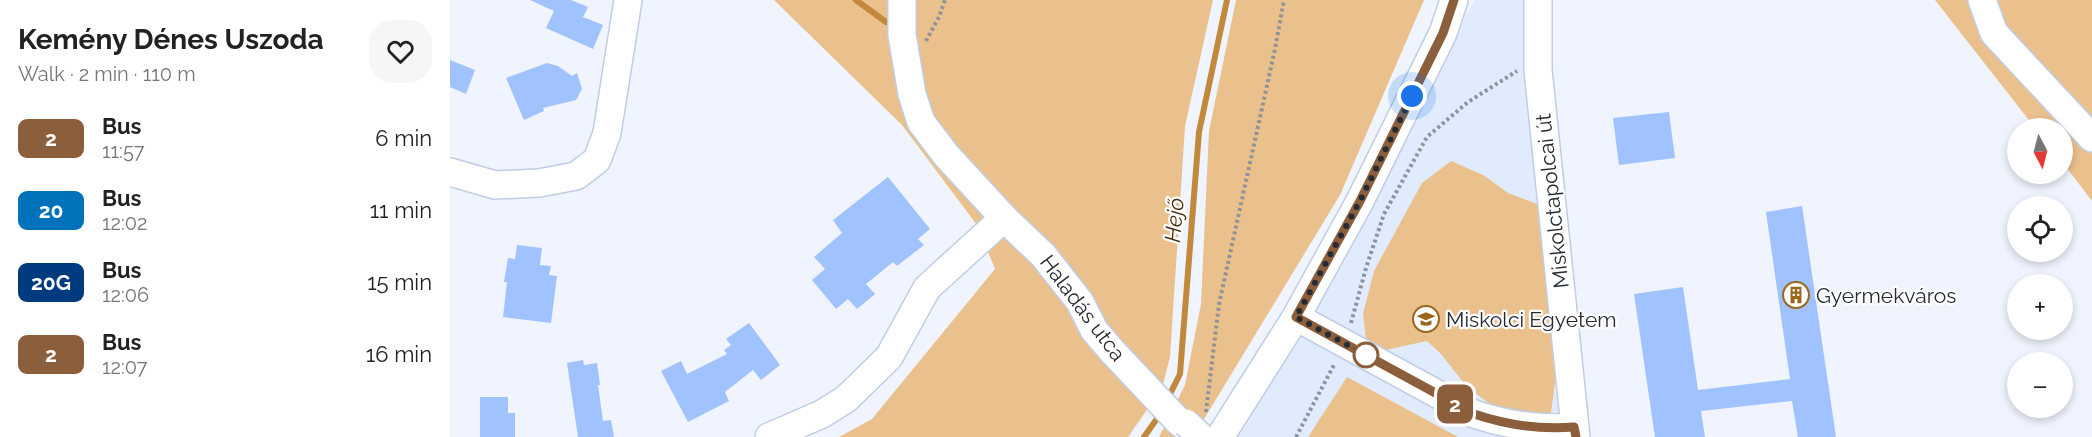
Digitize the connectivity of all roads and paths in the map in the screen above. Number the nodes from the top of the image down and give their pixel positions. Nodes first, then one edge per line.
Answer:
1 (628, 0) edge
2 (902, 0) edge
3 (1284, 0) edge
4 (1454, 0) edge
5 (1538, 0) edge
6 (1982, 0) edge
7 (1538, 59) junction
8 (2092, 138) edge
9 (450, 172) edge
10 (1004, 218) junction
11 (1296, 317) junction
12 (1346, 343) junction
13 (1197, 432) edge
14 (1575, 432) edge
15 (769, 437) edge
16 (1296, 437) edge

1 - 9 street
2 - 10 street, Haladás utca
3 - 13 path
4 - 11 street
5 - 7 street, Miskolctapolcai út
6 - 8 street
7 - 12 path
7 - 14 street, Miskolctapolcai út
10 - 13 street, Haladás utca
10 - 15 street
11 - 12 street
11 - 13 street
12 - 14 street
12 - 16 path

